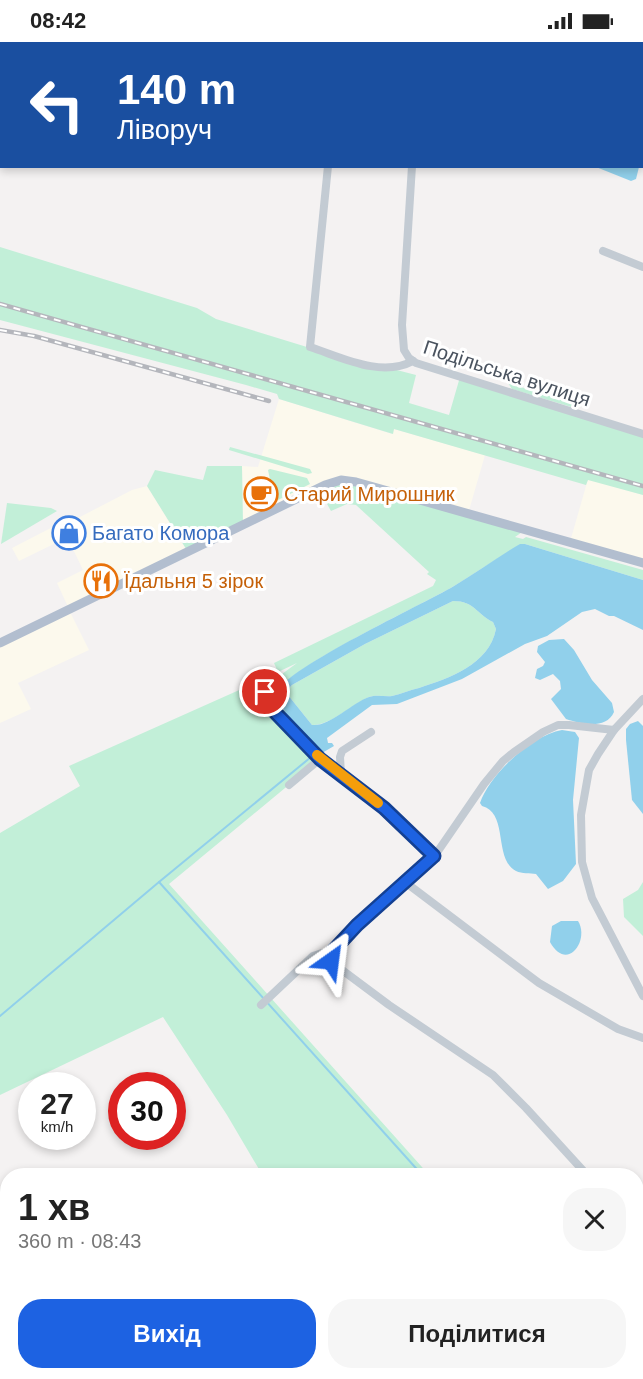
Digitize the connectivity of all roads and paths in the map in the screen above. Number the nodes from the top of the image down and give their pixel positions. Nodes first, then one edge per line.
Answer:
1 (328, 168) edge
2 (412, 168) edge
3 (603, 251) dead end
4 (643, 267) edge
5 (413, 361) junction
6 (643, 434) edge
7 (643, 563) edge
8 (0, 643) edge
9 (267, 685) dead end
10 (643, 699) edge
11 (614, 730) junction
12 (371, 732) dead end
13 (320, 759) junction
14 (342, 774) junction
15 (289, 785) dead end
16 (434, 856) junction
17 (405, 882) junction
18 (331, 953) junction
19 (643, 996) edge
20 (265, 1001) dead end
21 (643, 1038) edge
22 (580, 1168) edge

1 - 5 street
2 - 5 street, Подільська вулиця
3 - 4 street
5 - 6 street, Подільська вулиця
7 - 8 main road
9 - 13 street
10 - 11 street
11 - 16 street
11 - 19 street
12 - 14 street
13 - 14 street
13 - 15 street
14 - 16 street
16 - 17 street
17 - 18 street
17 - 21 street
18 - 20 street
18 - 22 street

